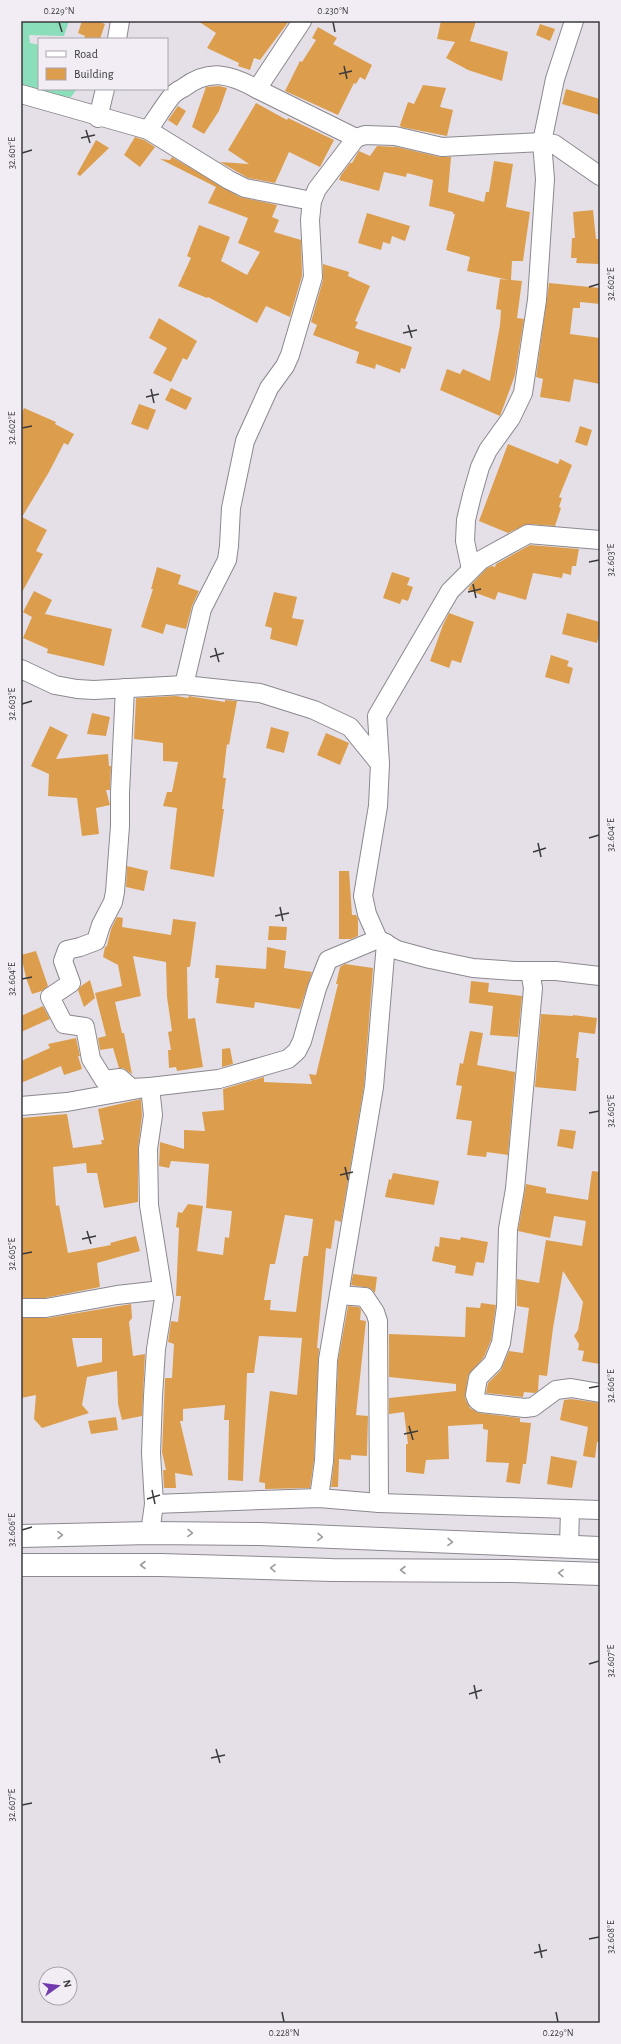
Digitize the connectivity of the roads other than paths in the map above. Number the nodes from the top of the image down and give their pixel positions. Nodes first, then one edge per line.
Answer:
1 (120, 21) edge
2 (302, 21) edge
3 (574, 21) edge
4 (117, 38) edge
5 (257, 89) junction
6 (105, 90) edge
7 (21, 94) edge
8 (98, 118) junction
9 (148, 130) junction
10 (356, 138) junction
11 (542, 142) junction
12 (600, 176) edge
13 (312, 201) junction
14 (600, 540) edge
15 (471, 569) junction
16 (21, 669) edge
17 (184, 685) junction
18 (125, 688) junction
19 (377, 716) junction
20 (350, 727) junction
21 (380, 764) junction
22 (382, 941) junction
23 (530, 971) junction
24 (600, 976) edge
25 (150, 1087) junction
26 (21, 1106) edge
27 (162, 1290) junction
28 (339, 1295) junction
29 (21, 1308) edge
30 (600, 1393) edge
31 (318, 1498) junction
32 (380, 1503) junction
33 (154, 1504) junction
34 (570, 1509) junction
35 (600, 1510) edge
36 (150, 1533) junction
37 (21, 1536) edge
38 (569, 1547) junction
39 (600, 1548) edge
40 (21, 1565) edge
41 (600, 1574) edge

1 - 4 street
2 - 5 street
3 - 11 street
5 - 9 street
5 - 10 street
6 - 8 street
7 - 8 street
8 - 9 street
9 - 13 street
10 - 11 street
10 - 13 street
11 - 12 street
11 - 15 street
13 - 17 street
14 - 15 street
15 - 19 street
16 - 18 street
17 - 18 street
17 - 20 street
18 - 25 street
19 - 20 street
19 - 21 street
20 - 21 street
21 - 22 street
22 - 23 street
22 - 25 street
22 - 28 street
23 - 24 street
23 - 30 street
25 - 26 street
25 - 27 street
27 - 29 street
27 - 33 street
28 - 31 street
28 - 32 street
31 - 32 street
31 - 33 street
32 - 34 street
33 - 36 street
34 - 35 street
34 - 38 street
37 -> 36 highway
36 -> 38 highway
38 - 39 highway
41 -> 40 highway

